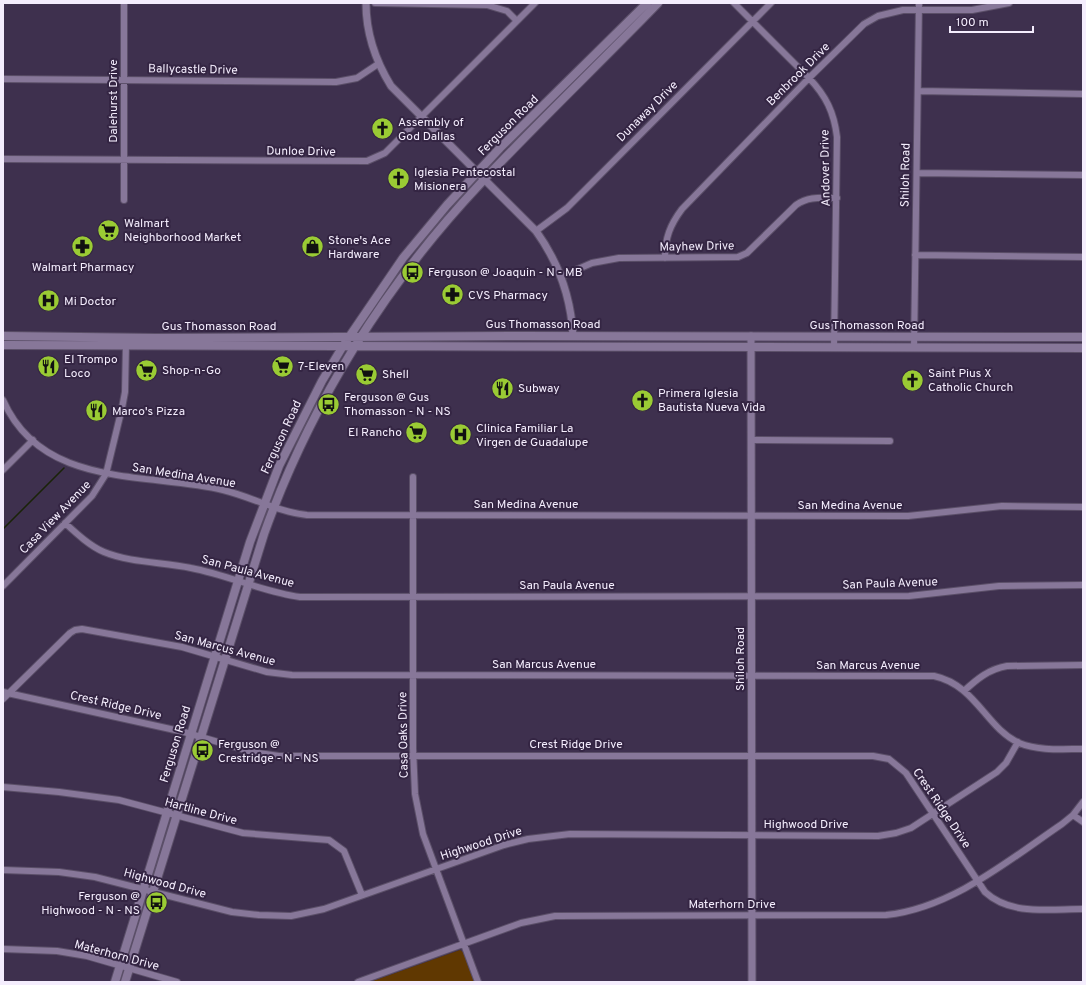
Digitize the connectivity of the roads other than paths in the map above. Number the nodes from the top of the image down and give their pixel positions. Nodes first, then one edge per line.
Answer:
1 (124, 3) edge
2 (366, 3) edge
3 (375, 3) edge
4 (535, 3) edge
5 (647, 3) edge
6 (658, 3) edge
7 (734, 3) edge
8 (771, 3) edge
9 (1010, 3) edge
10 (919, 6) edge
11 (517, 21) junction
12 (752, 22) junction
13 (600, 56) junction
14 (378, 64) junction
15 (809, 78) junction
16 (3, 79) edge
17 (124, 79) junction
18 (918, 91) junction
19 (1083, 94) edge
20 (422, 117) junction
21 (3, 159) edge
22 (125, 160) junction
23 (478, 172) junction
24 (916, 173) junction
25 (1083, 175) edge
26 (485, 179) junction
27 (837, 198) junction
28 (124, 200) dead end
29 (536, 231) junction
30 (915, 255) junction
31 (1083, 257) edge
32 (665, 258) junction
33 (562, 276) junction
34 (3, 336) edge
35 (426, 336) junction
36 (490, 336) junction
37 (573, 336) junction
38 (751, 336) junction
39 (60, 337) junction
40 (349, 337) junction
41 (361, 337) junction
42 (834, 337) junction
43 (914, 337) junction
44 (1013, 337) junction
45 (1083, 337) edge
46 (223, 341) junction
47 (126, 342) junction
48 (3, 345) edge
49 (60, 346) junction
50 (343, 346) junction
51 (355, 346) junction
52 (419, 346) junction
53 (490, 346) junction
54 (572, 347) junction
55 (751, 347) junction
56 (834, 347) junction
57 (914, 348) junction
58 (1013, 348) junction
59 (1083, 348) edge
60 (3, 400) edge
61 (33, 440) junction
62 (751, 440) junction
63 (890, 440) dead end
64 (3, 470) edge
65 (106, 474) junction
66 (412, 477) dead end
67 (264, 504) junction
68 (273, 507) junction
69 (1083, 507) edge
70 (413, 515) junction
71 (751, 516) junction
72 (65, 523) junction
73 (238, 580) junction
74 (248, 583) junction
75 (3, 586) edge
76 (1083, 586) edge
77 (412, 595) junction
78 (752, 596) junction
79 (215, 656) junction
80 (225, 659) junction
81 (1083, 665) edge
82 (413, 675) junction
83 (751, 676) junction
84 (964, 691) junction
85 (6, 692) edge
86 (3, 699) edge
87 (191, 734) junction
88 (201, 736) junction
89 (1018, 742) junction
90 (1083, 749) edge
91 (413, 755) junction
92 (751, 755) junction
93 (3, 787) edge
94 (1083, 802) edge
95 (166, 813) junction
96 (932, 814) junction
97 (1073, 815) junction
98 (176, 816) junction
99 (1083, 822) edge
100 (751, 835) junction
101 (437, 869) junction
102 (3, 870) edge
103 (978, 880) junction
104 (143, 889) junction
105 (153, 892) junction
106 (362, 896) junction
107 (1083, 909) edge
108 (751, 915) junction
109 (464, 943) junction
110 (3, 949) edge
111 (120, 965) junction
112 (129, 968) junction
113 (115, 982) edge
114 (125, 982) edge
115 (177, 982) edge
116 (358, 982) edge
117 (478, 982) edge
118 (752, 982) edge

1 - 17 street, Dalehurst Drive
2 - 14 street
3 - 11 street
4 - 11 street, Dunloe Drive
5 - 13 main road, Ferguson Road
6 - 13 main road, Ferguson Road
7 - 12 street, Andover Drive
8 - 12 street, Dunaway Drive
9 - 10 street, Benbrook Drive
10 - 15 street, Benbrook Drive
10 - 18 street, Shiloh Road
11 - 20 street, Dunloe Drive
12 - 15 street, Andover Drive
12 - 29 street, Dunaway Drive
13 - 23 main road, Ferguson Road
13 - 26 main road, Ferguson Road
14 - 17 street, Ballycastle Drive
14 - 20 street
15 - 27 street, Andover Drive
15 - 32 street, Benbrook Drive
16 - 17 street, Ballycastle Drive
17 - 22 street, Dalehurst Drive
18 - 19 street
18 - 24 street, Shiloh Road
20 - 22 street, Dunloe Drive
20 - 23 street
21 - 22 street, Dunloe Drive
22 - 28 street, Dalehurst Drive
23 - 26 street
23 - 40 main road, Ferguson Road
24 - 25 street
24 - 30 street, Shiloh Road
26 - 29 street
26 - 41 main road, Ferguson Road
27 - 32 street, Mayhew Drive
27 - 42 street, Andover Drive
29 - 33 street
30 - 31 street
30 - 43 street, Shiloh Road
32 - 33 street, Mayhew Drive
33 - 37 street
34 - 39 main road, Gus Thomasson Road
35 - 36 main road, Gus Thomasson Road
35 - 41 main road, Gus Thomasson Road
35 - 52 main road
36 - 37 main road, Gus Thomasson Road
36 - 53 main road
37 - 38 main road, Gus Thomasson Road
37 - 54 main road
38 - 42 main road, Gus Thomasson Road
38 - 55 street, Shiloh Road
39 - 47 main road, Gus Thomasson Road
39 - 49 main road
40 - 41 main road, Gus Thomasson Road
40 - 46 main road, Gus Thomasson Road
40 - 50 main road, Ferguson Road
41 - 51 main road, Ferguson Road
42 - 43 main road, Gus Thomasson Road
42 - 56 street, Andover Drive
43 - 44 main road, Gus Thomasson Road
43 - 57 street, Shiloh Road
44 - 45 main road, Gus Thomasson Road
44 - 58 street
46 - 47 main road, Gus Thomasson Road
46 - 50 main road, Gus Thomasson Road
47 - 49 main road, Gus Thomasson Road
47 - 65 street, Casa View Avenue
48 - 49 main road, Gus Thomasson Road
50 - 51 main road, Gus Thomasson Road
50 - 67 main road, Ferguson Road
51 - 52 main road, Gus Thomasson Road
51 - 68 main road, Ferguson Road
52 - 53 main road, Gus Thomasson Road
53 - 54 main road, Gus Thomasson Road
54 - 55 main road, Gus Thomasson Road
55 - 56 main road, Gus Thomasson Road
55 - 62 street, Shiloh Road
56 - 57 main road, Gus Thomasson Road
57 - 58 main road, Gus Thomasson Road
58 - 59 main road, Gus Thomasson Road
60 - 61 street, San Medina Avenue
61 - 64 street
61 - 65 street, San Medina Avenue
62 - 63 street
62 - 71 street, Shiloh Road
65 - 67 street, San Medina Avenue
65 - 72 street, Casa View Avenue
66 - 70 street, Casa Oaks Drive
67 - 68 street, San Medina Avenue
67 - 73 main road, Ferguson Road
68 - 70 street, San Medina Avenue
68 - 74 main road, Ferguson Road
69 - 71 street, San Medina Avenue
70 - 71 street, San Medina Avenue
70 - 77 street, Casa Oaks Drive
71 - 78 street, Shiloh Road
72 - 73 street, San Paula Avenue
72 - 75 street, Casa View Avenue
73 - 74 street, San Paula Avenue
73 - 79 main road, Ferguson Road
74 - 77 street, San Paula Avenue
74 - 80 main road, Ferguson Road
76 - 78 street, San Paula Avenue
77 - 78 street, San Paula Avenue
77 - 82 street, Casa Oaks Drive
78 - 83 street, Shiloh Road
79 - 80 street, San Marcus Avenue
79 - 85 street, San Marcus Avenue
79 - 87 main road, Ferguson Road
80 - 82 street, San Marcus Avenue
80 - 88 main road, Ferguson Road
81 - 84 street
82 - 83 street, San Marcus Avenue
82 - 91 street, Casa Oaks Drive
83 - 84 street, San Marcus Avenue
83 - 92 street, Shiloh Road
84 - 89 street, San Marcus Avenue
85 - 86 street
85 - 87 street, Crest Ridge Drive
87 - 88 street, Crest Ridge Drive
87 - 95 main road, Ferguson Road
88 - 91 street, Crest Ridge Drive
88 - 98 main road, Ferguson Road
89 - 90 street, San Marcus Avenue
89 - 96 street, Highwood Drive
91 - 92 street, Crest Ridge Drive
91 - 101 street, Casa Oaks Drive
92 - 96 street, Crest Ridge Drive
92 - 100 street, Shiloh Road
93 - 95 street, Hartline Drive
94 - 97 street, Materhorn Drive
95 - 98 street, Hartline Drive
95 - 104 main road, Ferguson Road
96 - 100 street, Highwood Drive
96 - 103 street, Crest Ridge Drive
97 - 99 street
97 - 103 street, Materhorn Drive
98 - 105 main road, Ferguson Road
98 - 106 street, Hartline Drive
100 - 101 street, Highwood Drive
100 - 108 street, Shiloh Road
101 - 106 street, Highwood Drive
101 - 109 street, Casa Oaks Drive
102 - 104 street, Highwood Drive
103 - 107 street, Crest Ridge Drive
103 - 108 street, Materhorn Drive
104 - 105 street, Highwood Drive
104 - 111 main road, Ferguson Road
105 - 106 street, Highwood Drive
105 - 112 main road, Ferguson Road
108 - 109 street, Materhorn Drive
108 - 118 street, Shiloh Road
109 - 116 street, Materhorn Drive
109 - 117 street, Casa Oaks Drive
110 - 111 street, Materhorn Drive
111 - 112 street, Materhorn Drive
111 - 113 main road, Ferguson Road
112 - 114 main road, Ferguson Road
112 - 115 street, Materhorn Drive

